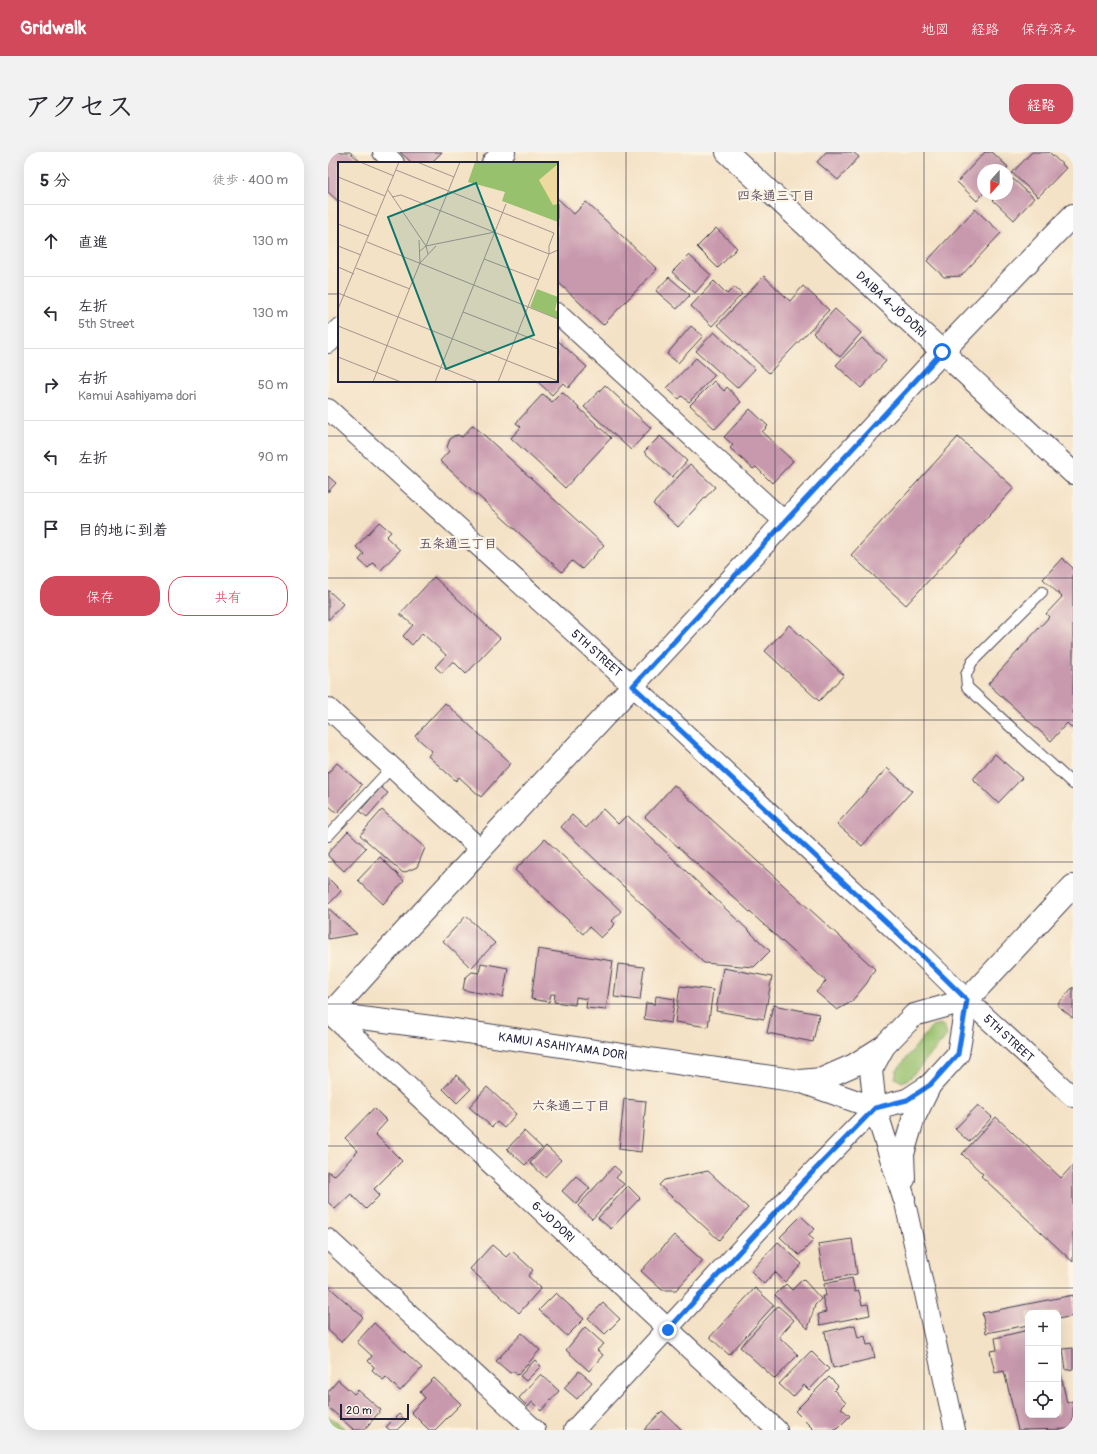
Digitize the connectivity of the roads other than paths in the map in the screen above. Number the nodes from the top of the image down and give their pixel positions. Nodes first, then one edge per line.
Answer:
1 (383, 152) edge
2 (504, 152) edge
3 (727, 152) edge
4 (393, 162) edge
5 (494, 162) edge
6 (1073, 215) edge
7 (558, 314) edge
8 (338, 331) edge
9 (328, 342) edge
10 (942, 352) junction
11 (328, 409) edge
12 (1073, 472) edge
13 (785, 522) junction
14 (1042, 592) dead end
15 (633, 686) junction
16 (328, 708) edge
17 (392, 767) junction
18 (1073, 784) edge
19 (328, 836) edge
20 (482, 850) junction
21 (1073, 886) edge
22 (967, 1000) junction
23 (329, 1014) edge
24 (884, 1046) junction
25 (798, 1081) junction
26 (930, 1085) junction
27 (1073, 1097) edge
28 (875, 1108) junction
29 (904, 1198) junction
30 (328, 1239) edge
31 (668, 1330) junction
32 (535, 1430) edge
33 (574, 1430) edge
34 (777, 1430) edge
35 (955, 1430) edge

1 - 4 street
2 - 5 main road
3 - 10 main road, DAIBA 4-JŌ DŌRI
6 - 10 main road
7 - 13 street
8 - 9 main road
10 - 12 main road, DAIBA 4-JŌ DŌRI
10 - 13 main road
11 - 15 street, 5TH STREET
13 - 15 main road
14 - 18 lane
15 - 20 main road
15 - 22 street, 5TH STREET
16 - 17 street
17 - 19 lane
17 - 20 street
20 - 23 main road
21 - 22 main road
22 - 24 main road, KAMUI ASAHIYAMA DORI
22 - 26 main road
22 - 27 street, 5TH STREET
23 - 25 main road, KAMUI ASAHIYAMA DORI
23 - 31 street, 6-JO DORI
24 - 25 main road, KAMUI ASAHIYAMA DORI
24 - 28 main road, KAMUI ASAHIYAMA DORI
25 - 28 main road, KAMUI ASAHIYAMA DORI
26 - 28 main road
26 - 29 main road
28 - 29 main road, KAMUI ASAHIYAMA DORI
28 - 31 street
29 - 35 street
30 - 32 street
31 - 33 street
31 - 34 street, 6-JO DORI

